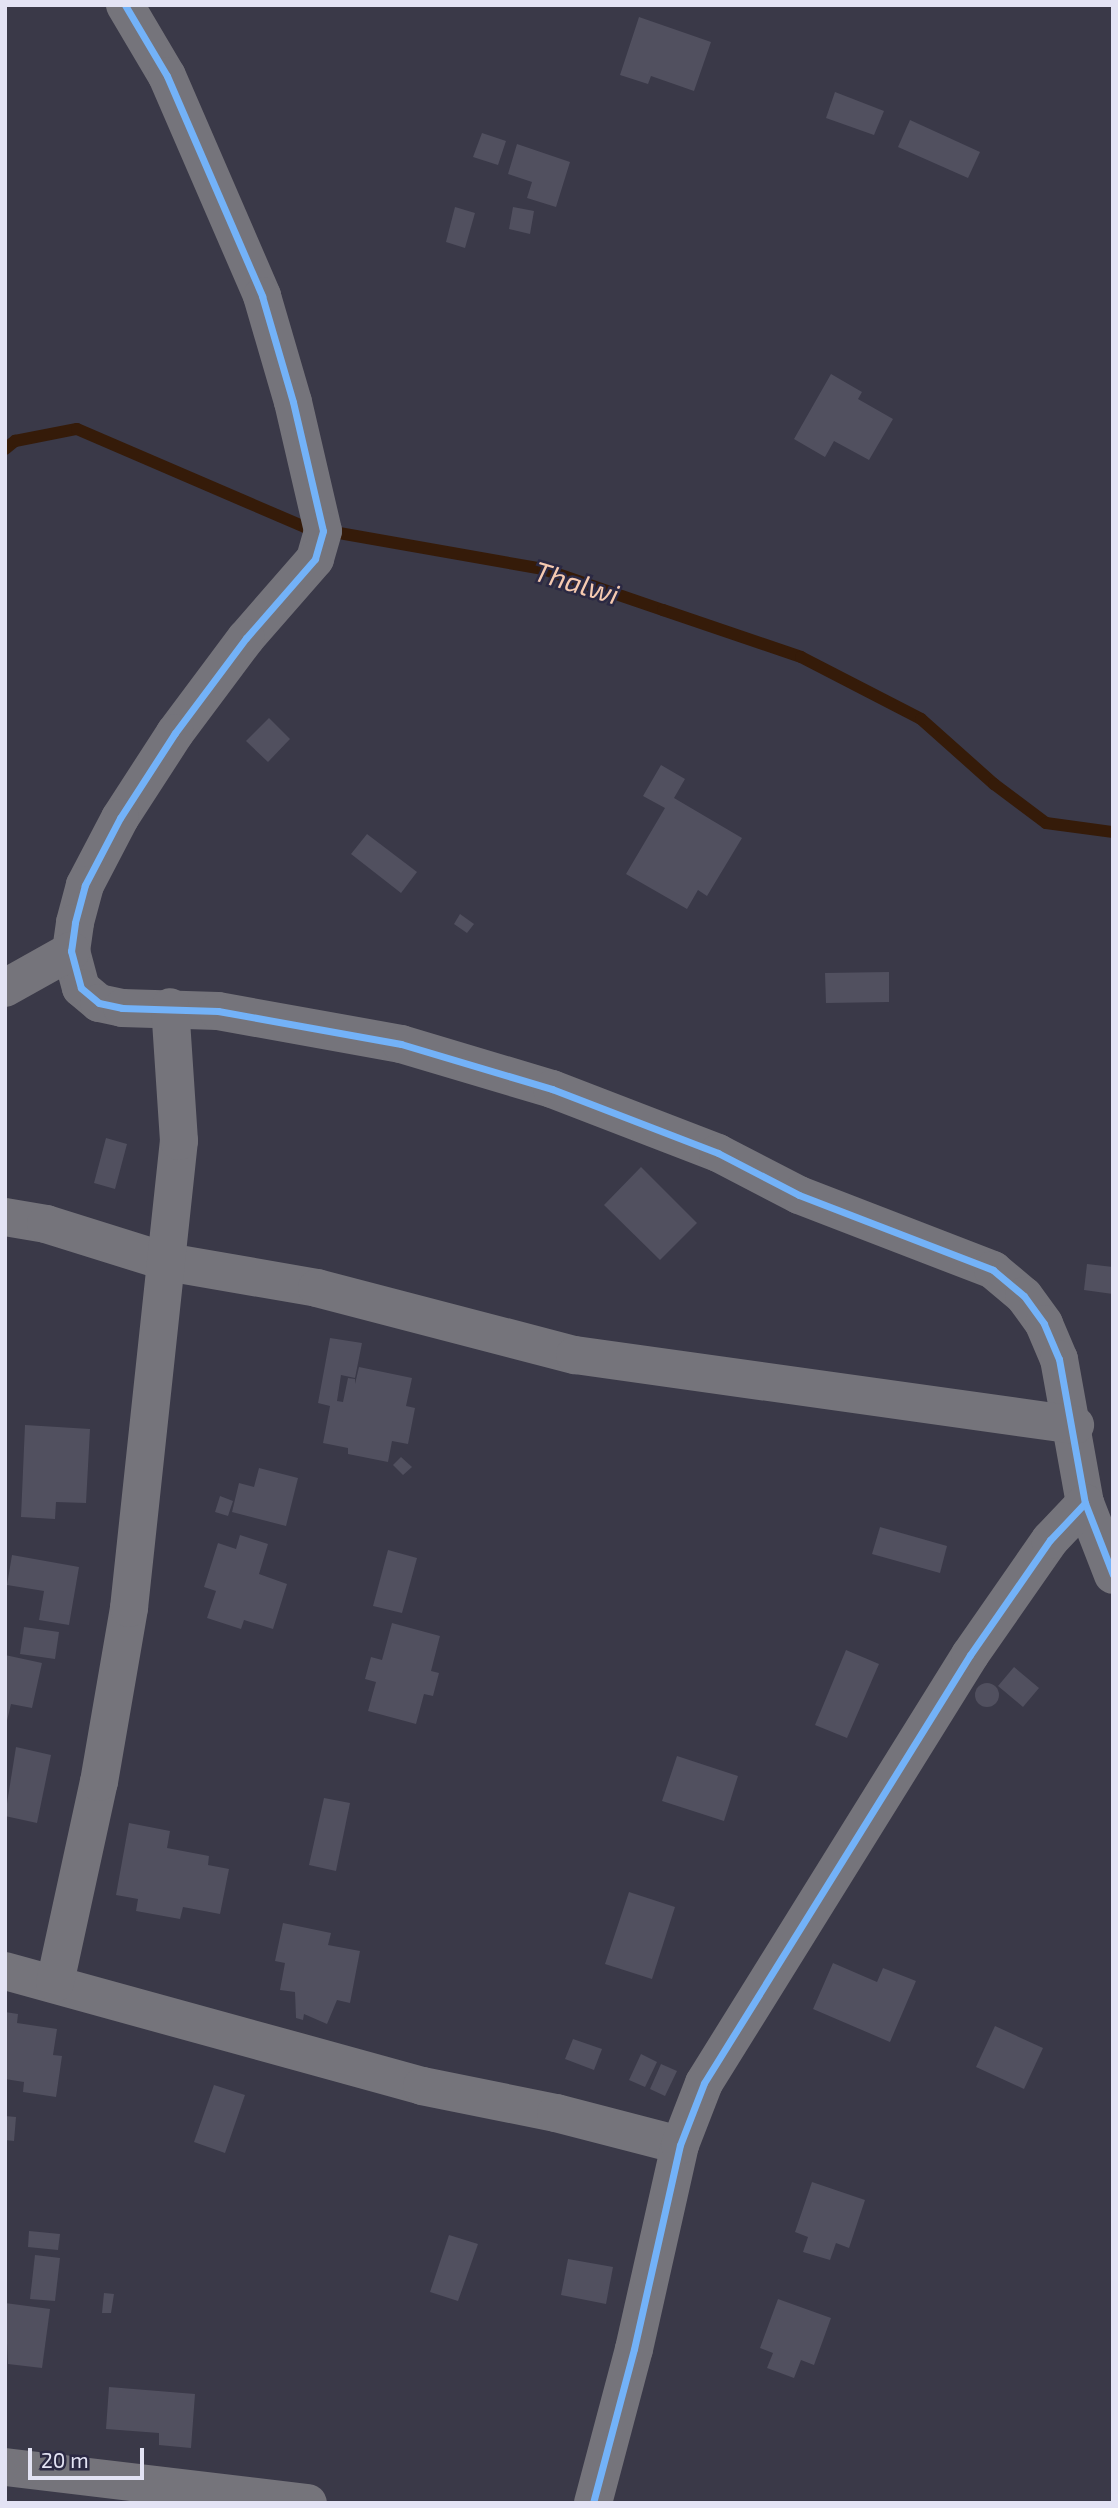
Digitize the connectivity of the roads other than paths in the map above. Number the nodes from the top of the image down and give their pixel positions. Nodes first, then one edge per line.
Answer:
1 (125, 5) edge
2 (71, 951) junction
3 (5, 988) edge
4 (170, 1007) junction
5 (5, 1217) edge
6 (167, 1262) junction
7 (1074, 1426) junction
8 (1085, 1503) junction
9 (1113, 1575) edge
10 (5, 1971) edge
11 (55, 1983) junction
12 (680, 2145) junction
13 (5, 2467) edge
14 (308, 2503) edge
15 (593, 2503) edge

1 - 2 street
2 - 3 street
2 - 4 street
4 - 6 street
4 - 7 street
5 - 6 street
6 - 7 street
6 - 11 street
7 - 8 street
8 - 9 street
8 - 12 street
10 - 11 street
11 - 12 street
12 - 15 street
13 - 14 street

